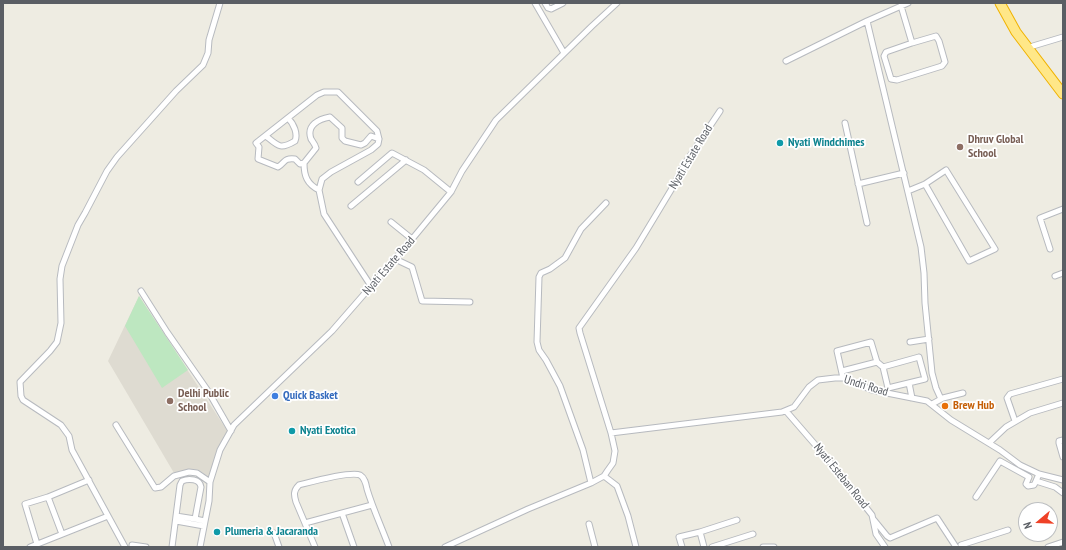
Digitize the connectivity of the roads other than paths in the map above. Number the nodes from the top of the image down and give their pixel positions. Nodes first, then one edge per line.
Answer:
1 (220, 3) edge
2 (535, 3) edge
3 (544, 3) edge
4 (563, 3) edge
5 (617, 3) edge
6 (908, 3) edge
7 (1000, 3) edge
8 (1004, 3) edge
9 (901, 6) junction
10 (867, 20) junction
11 (1063, 37) edge
12 (912, 43) junction
13 (1033, 46) junction
14 (564, 53) junction
15 (786, 61) dead end
16 (1063, 85) edge
17 (1063, 94) edge
18 (720, 111) dead end
19 (288, 118) junction
20 (845, 123) dead end
21 (266, 136) junction
22 (380, 139) junction
23 (406, 160) junction
24 (304, 163) junction
25 (904, 173) junction
26 (358, 182) dead end
27 (858, 184) junction
28 (925, 184) junction
29 (319, 190) junction
30 (908, 191) junction
31 (451, 192) junction
32 (606, 203) dead end
33 (351, 206) dead end
34 (1063, 210) edge
35 (391, 222) dead end
36 (867, 223) dead end
37 (412, 239) junction
38 (1050, 249) dead end
39 (395, 259) junction
40 (1063, 273) edge
41 (1055, 276) dead end
42 (372, 286) junction
43 (141, 291) dead end
44 (470, 302) dead end
45 (929, 339) junction
46 (910, 342) dead end
47 (877, 362) junction
48 (883, 367) junction
49 (842, 371) junction
50 (843, 378) junction
51 (1063, 379) edge
52 (909, 383) junction
53 (963, 393) dead end
54 (912, 398) junction
55 (941, 399) junction
56 (1063, 403) edge
57 (932, 404) junction
58 (786, 411) junction
59 (1015, 421) junction
60 (116, 425) dead end
61 (231, 431) junction
62 (611, 433) junction
63 (1063, 440) edge
64 (988, 443) junction
65 (1063, 457) edge
66 (1031, 470) junction
67 (1039, 474) junction
68 (604, 476) junction
69 (1028, 477) junction
70 (89, 480) junction
71 (1063, 480) edge
72 (1036, 481) junction
73 (210, 482) junction
74 (591, 482) junction
75 (1063, 493) edge
76 (48, 497) junction
77 (976, 498) dead end
78 (372, 505) junction
79 (342, 513) junction
80 (108, 516) junction
81 (176, 518) junction
82 (195, 519) junction
83 (737, 520) dead end
84 (873, 520) junction
85 (305, 523) junction
86 (205, 524) junction
87 (589, 524) dead end
88 (1008, 530) dead end
89 (700, 532) junction
90 (274, 533) dead end
91 (62, 534) junction
92 (753, 534) dead end
93 (121, 540) junction
94 (1063, 542) edge
95 (37, 544) junction
96 (132, 544) dead end
97 (30, 547) edge
98 (117, 547) edge
99 (124, 547) edge
100 (146, 547) edge
101 (172, 547) edge
102 (200, 547) edge
103 (279, 547) edge
104 (314, 547) edge
105 (354, 547) edge
106 (390, 547) edge
107 (446, 547) edge
108 (595, 547) edge
109 (636, 547) edge
110 (682, 547) edge
111 (704, 547) edge
112 (712, 547) edge
113 (763, 547) edge
114 (774, 547) edge
115 (885, 547) edge
116 (956, 547) edge
117 (962, 547) edge
118 (1048, 547) edge

1 - 70 street
2 - 14 street
3 - 4 street
5 - 14 street, Nyati Estate Road
6 - 9 street
7 - 17 highway
8 - 13 highway
9 - 10 street
9 - 12 street
10 - 15 street
10 - 25 street
11 - 13 street
12 - 12 street
13 - 16 highway
14 - 31 street, Nyati Estate Road
18 - 62 street, Nyati Estate Road
19 - 21 street
19 - 21 street
19 - 22 street
20 - 27 street
21 - 24 street
22 - 24 street
22 - 29 street
23 - 26 street
23 - 31 street
23 - 33 street
24 - 29 street
25 - 27 street
25 - 30 street
27 - 36 street
28 - 28 street
28 - 30 street
29 - 42 street
30 - 45 street
31 - 37 street, Nyati Estate Road
32 - 74 street
34 - 38 street
35 - 37 street
37 - 39 street, Nyati Estate Road
39 - 42 street, Nyati Estate Road
39 - 44 street
40 - 41 street
42 - 61 street, Nyati Estate Road
43 - 61 street
45 - 46 street
45 - 55 street
47 - 48 street
47 - 49 street
47 - 49 street
48 - 52 street
48 - 52 street
49 - 50 street
50 - 54 street, Undri Road
50 - 58 street, Undri Road
51 - 59 street
52 - 54 street
53 - 55 street
54 - 57 street, Undri Road
55 - 57 street
56 - 59 street
57 - 64 street, Undri Road
58 - 62 street
58 - 84 street, Nyati Esteban Road
59 - 64 street
60 - 73 street
61 - 73 street, Nyati Estate Road
62 - 68 street, Nyati Estate Road
63 - 65 street
64 - 66 street, Undri Road
66 - 67 street, Undri Road
66 - 69 street
67 - 71 street, Undri Road
67 - 72 street
68 - 74 street
68 - 109 street
69 - 72 street
69 - 77 street
70 - 76 street
70 - 80 street
72 - 75 street
73 - 86 street, Nyati Estate Road
74 - 107 street
76 - 91 street
76 - 95 street
78 - 79 street
78 - 85 street
78 - 106 street
79 - 85 street
79 - 105 street
80 - 91 street
80 - 93 street
81 - 82 street
81 - 82 street
81 - 86 street
81 - 101 street
82 - 86 street
83 - 89 street
84 - 115 street, Nyati Esteban Road
84 - 116 street
85 - 104 street
86 - 102 street, Nyati Estate Road
87 - 108 street
88 - 117 street
89 - 110 street
89 - 111 street
90 - 103 street
91 - 95 street
92 - 112 street
93 - 98 street
93 - 99 street
94 - 118 street
95 - 97 street
96 - 100 street
113 - 114 street

